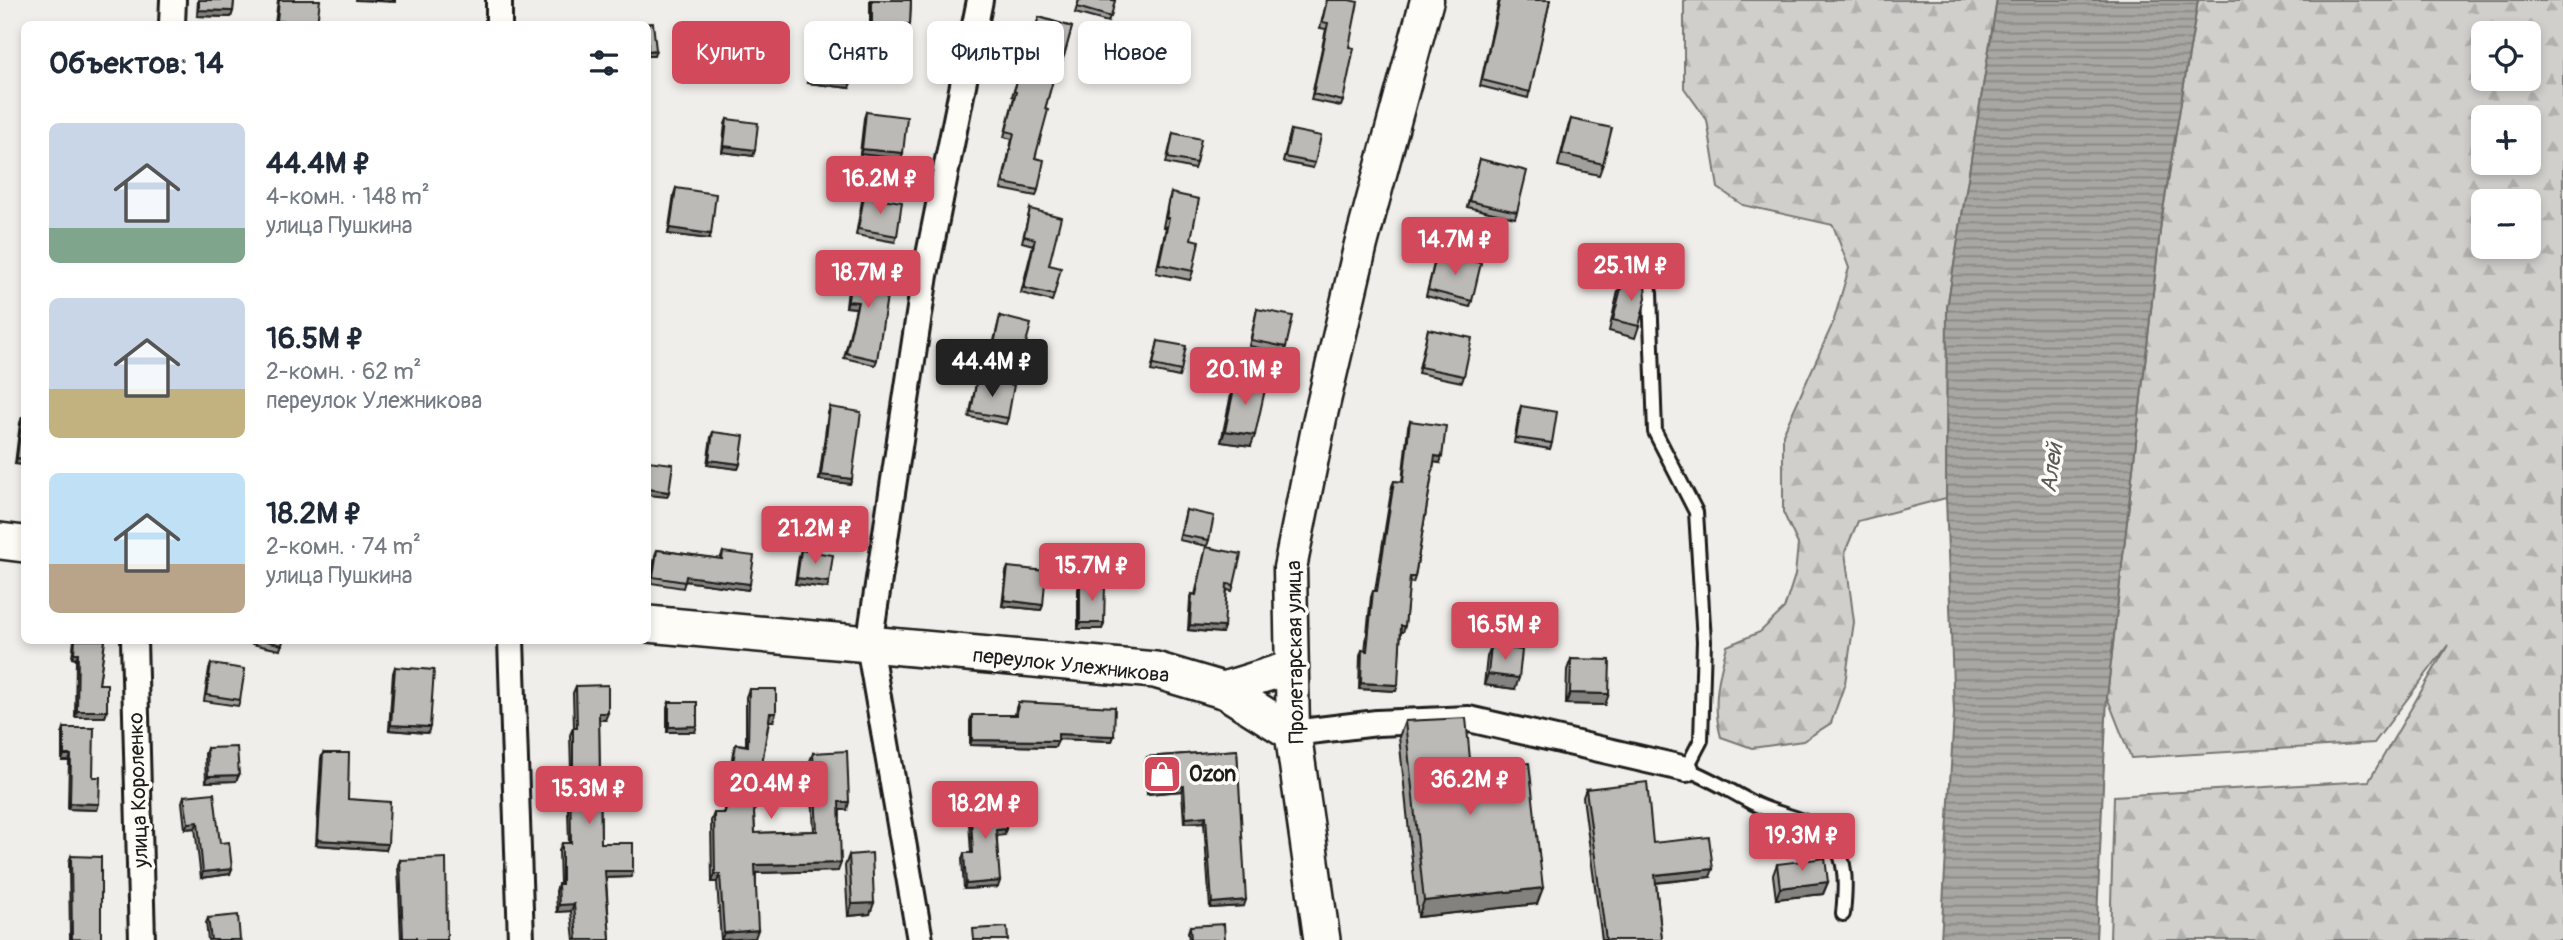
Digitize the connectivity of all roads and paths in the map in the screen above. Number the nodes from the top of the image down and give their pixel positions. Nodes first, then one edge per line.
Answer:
1 (173, 0) edge
2 (499, 0) edge
3 (980, 0) edge
4 (1427, 0) edge
5 (172, 21) edge
6 (499, 21) edge
7 (1650, 292) dead end
8 (0, 541) edge
9 (21, 544) edge
10 (651, 624) edge
11 (134, 644) edge
12 (511, 644) edge
13 (869, 645) junction
14 (1292, 667) junction
15 (1222, 690) junction
16 (1293, 733) junction
17 (1686, 769) junction
18 (1843, 914) dead end
19 (142, 940) edge
20 (521, 940) edge
21 (920, 940) edge
22 (1322, 940) edge

1 - 5 street
2 - 6 street
3 - 13 street
4 - 14 street, Пролетарская улица
7 - 17 lane
8 - 9 main road
10 - 13 main road, переулок Улежникова
11 - 19 street, улица Короленко
12 - 20 street
13 - 15 main road, переулок Улежникова
13 - 21 street
14 - 15 street
14 - 16 street, Пролетарская улица
15 - 16 main road, переулок Улежникова
16 - 17 street
16 - 22 main road, Пролетарская улица
17 - 18 lane

